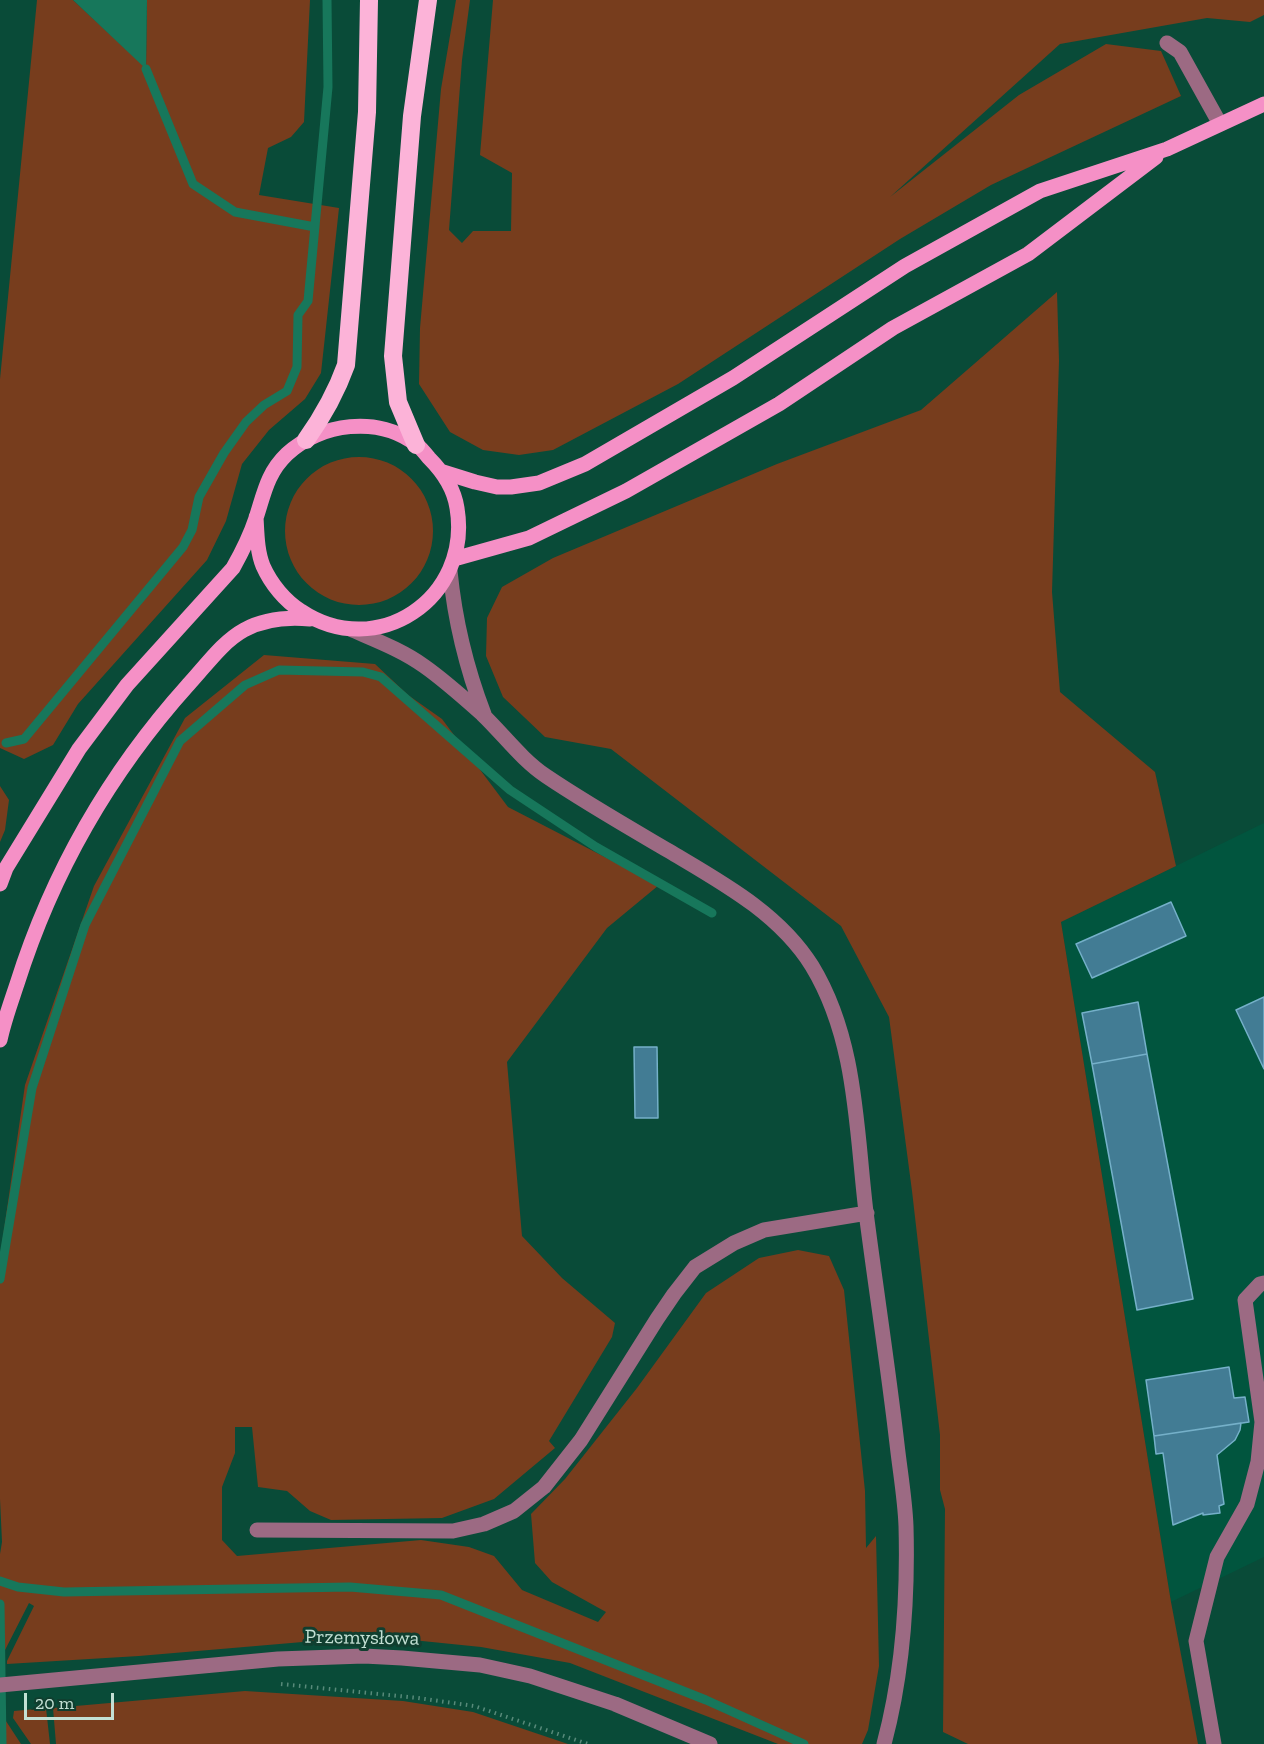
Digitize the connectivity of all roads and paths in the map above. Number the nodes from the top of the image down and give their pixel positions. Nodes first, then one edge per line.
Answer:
1 (369, 0) edge
2 (428, 0) edge
3 (1167, 43) dead end
4 (1264, 104) edge
5 (1220, 124) junction
6 (1167, 149) junction
7 (306, 440) junction
8 (416, 444) junction
9 (443, 472) junction
10 (256, 518) junction
11 (452, 565) junction
12 (313, 620) junction
13 (350, 629) junction
14 (485, 717) junction
15 (0, 884) edge
16 (0, 1041) edge
17 (867, 1214) junction
18 (1264, 1283) edge
19 (257, 1530) dead end
20 (275, 1683) dead end
21 (1, 1685) edge
22 (588, 1744) edge
23 (710, 1744) edge
24 (884, 1744) edge
25 (1214, 1744) edge

1 - 7 highway
2 - 8 highway
3 - 5 street
4 - 5 main road
5 - 6 main road
6 - 9 main road
6 - 11 main road
7 - 8 main road
7 - 10 main road
8 - 9 main road
9 - 11 main road
10 - 12 main road
10 - 15 main road
11 - 13 main road
11 - 14 street
12 - 13 main road
12 - 16 main road
13 - 14 street
14 - 17 street
17 - 19 street
17 - 24 street
18 - 25 street
20 - 22 path
21 - 23 street, Przemysłowa

